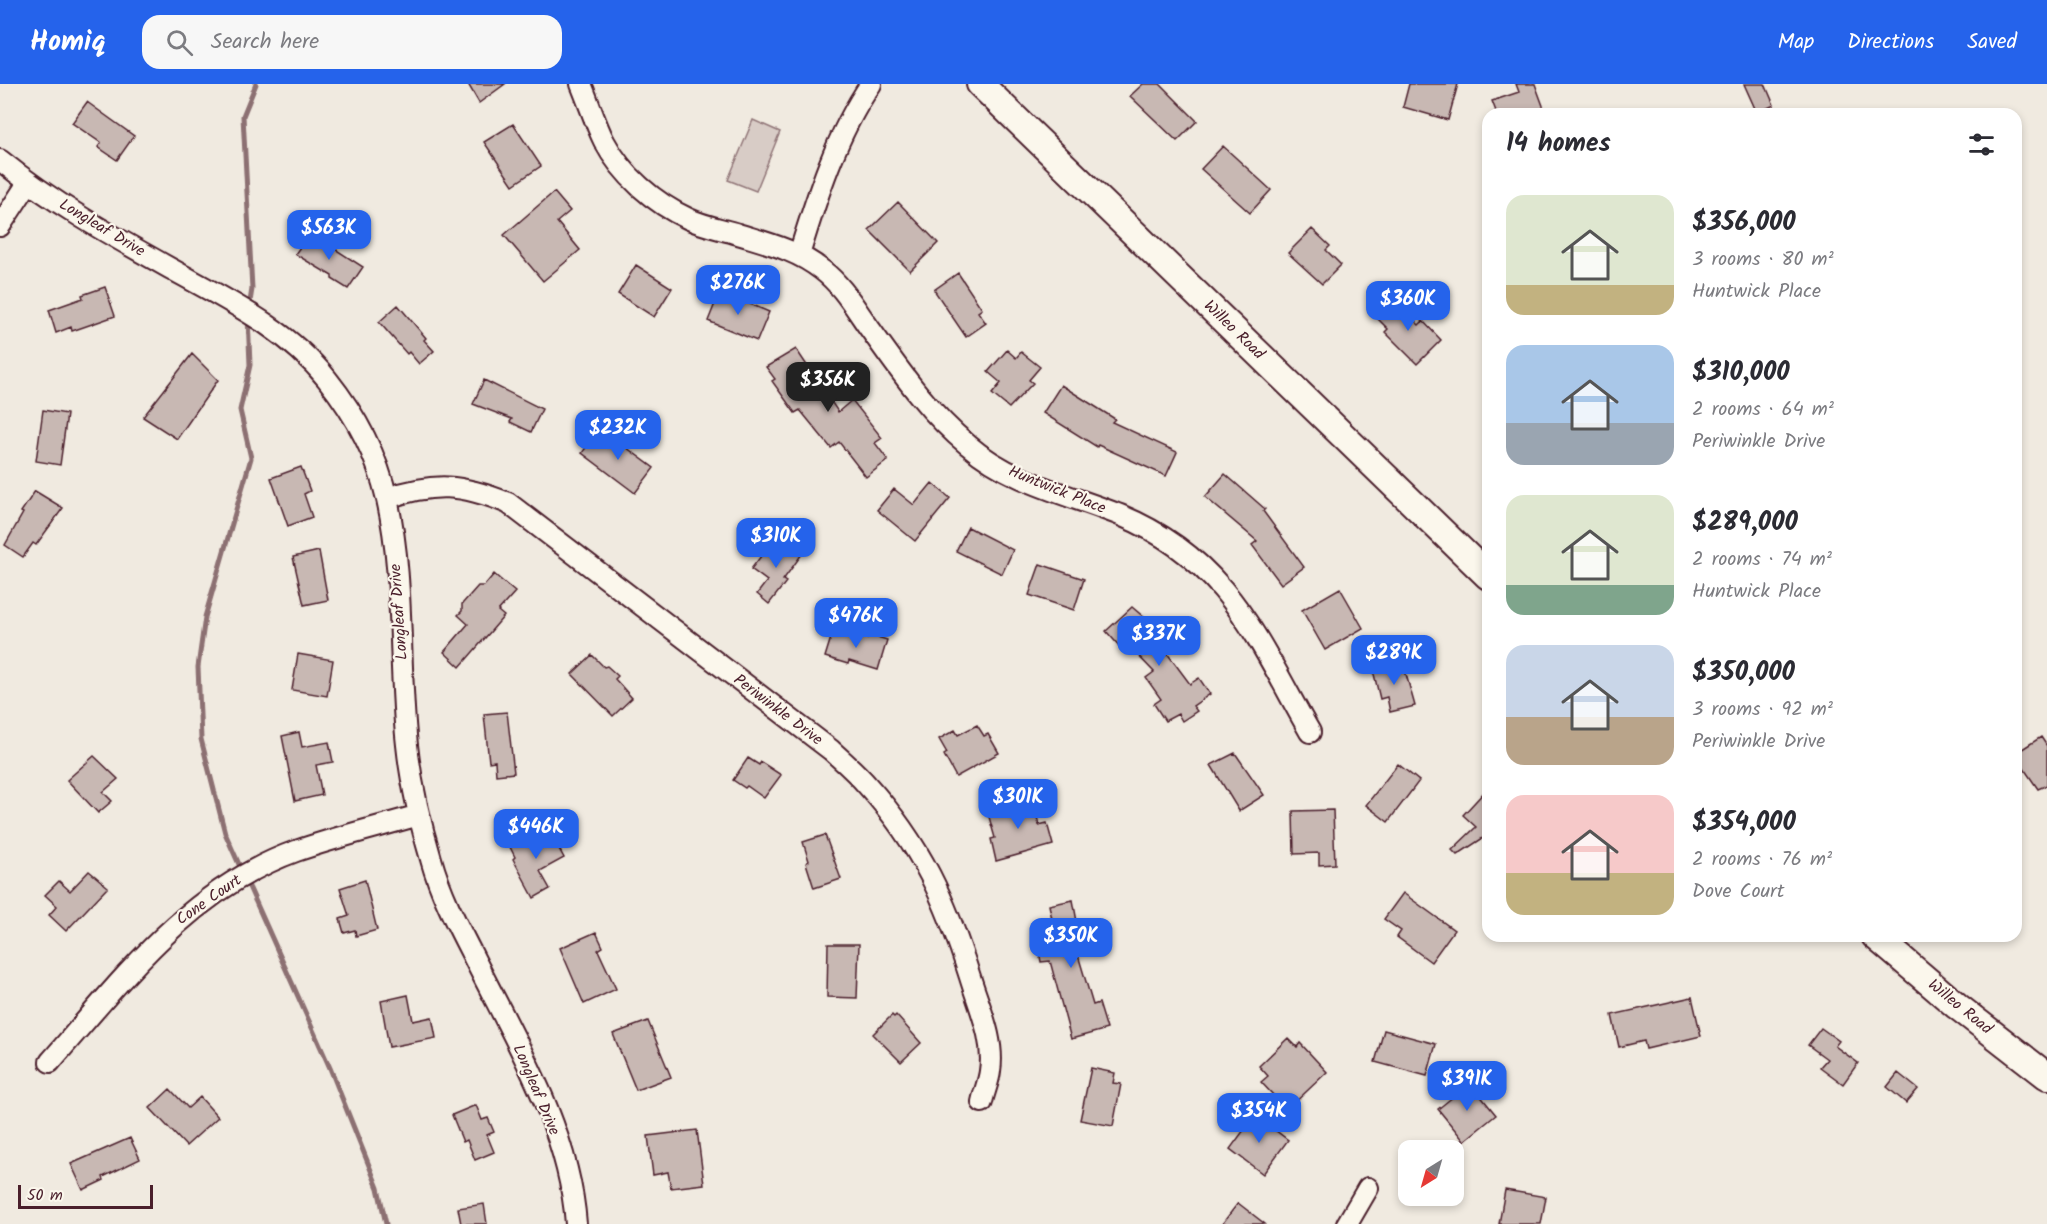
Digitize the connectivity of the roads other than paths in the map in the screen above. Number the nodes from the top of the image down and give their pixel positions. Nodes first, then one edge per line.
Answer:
1 (581, 84) edge
2 (871, 84) edge
3 (980, 84) edge
4 (0, 160) edge
5 (28, 183) junction
6 (0, 225) edge
7 (799, 255) junction
8 (387, 498) junction
9 (1482, 570) edge
10 (1310, 732) dead end
11 (419, 815) junction
12 (1882, 942) edge
13 (50, 1062) dead end
14 (2047, 1076) edge
15 (982, 1102) dead end
16 (1368, 1188) dead end
17 (576, 1224) edge
18 (1347, 1224) edge

1 - 7 street, Huntwick Place
2 - 7 street
3 - 9 street, Willeo Road
4 - 5 street, Longleaf Drive
5 - 6 street
5 - 8 street, Longleaf Drive
7 - 10 street, Huntwick Place
8 - 11 street, Longleaf Drive
8 - 15 street, Periwinkle Drive
11 - 13 street, Cone Court
11 - 17 street, Longleaf Drive
12 - 14 street, Willeo Road
16 - 18 street

